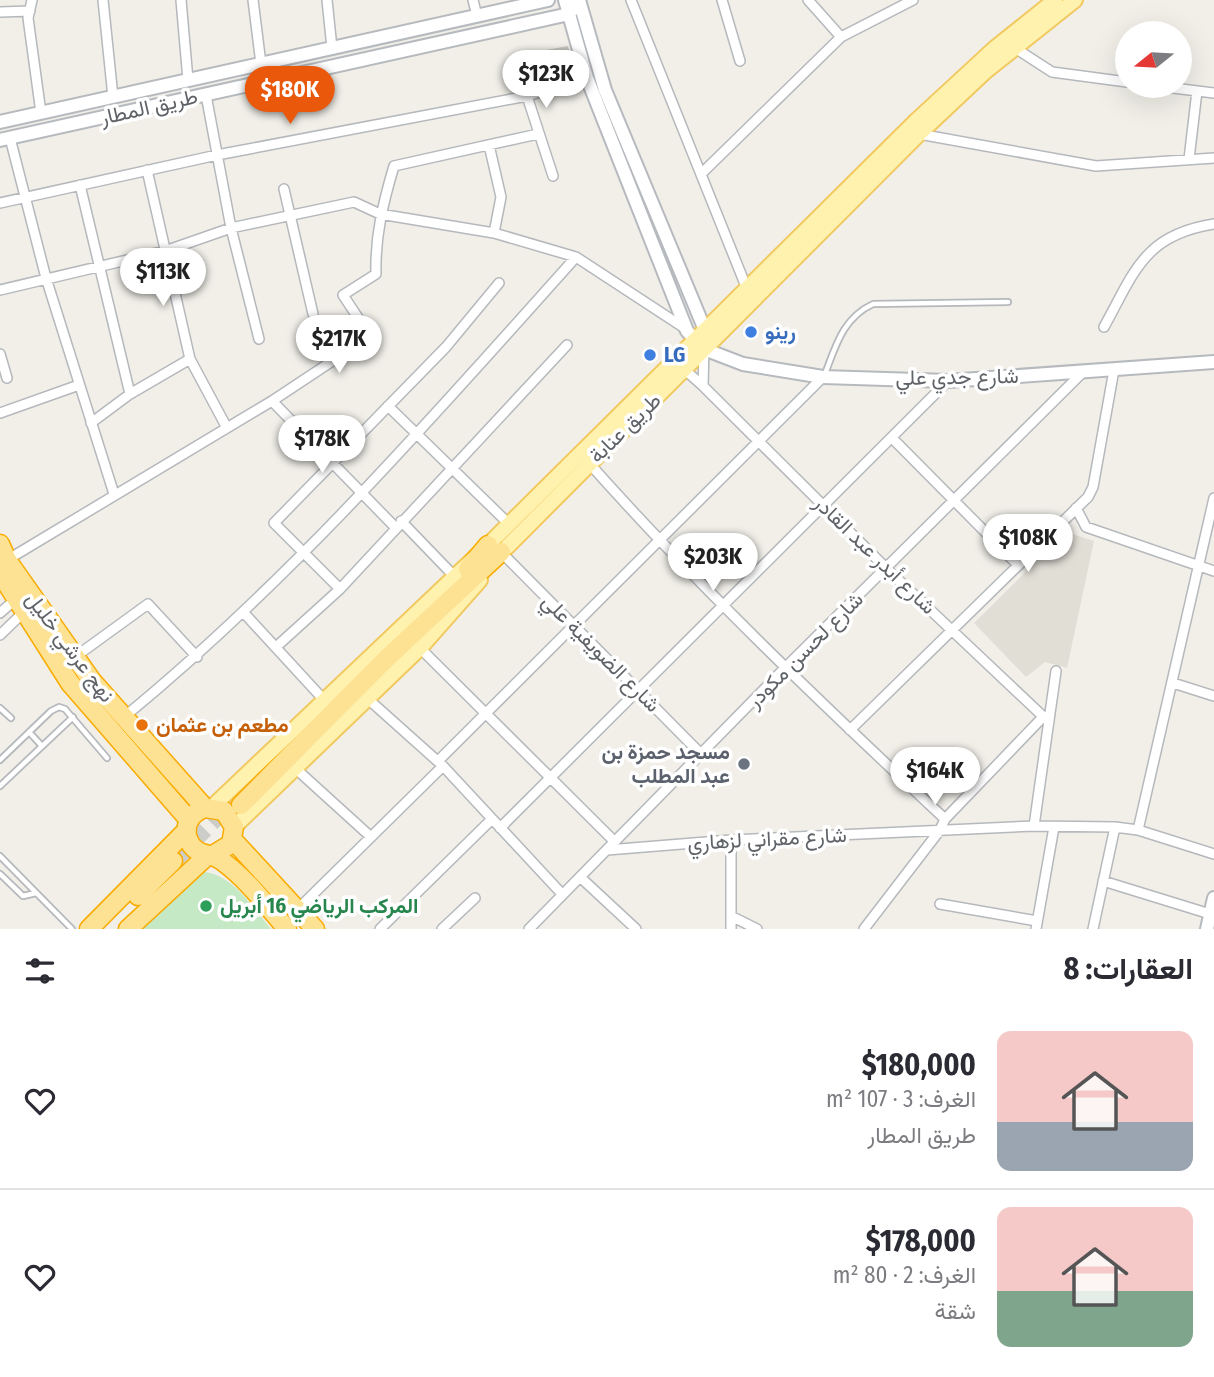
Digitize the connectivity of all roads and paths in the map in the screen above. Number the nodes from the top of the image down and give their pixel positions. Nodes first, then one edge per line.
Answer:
1 (32, 0) edge
2 (103, 0) edge
3 (181, 0) edge
4 (253, 0) edge
5 (327, 0) edge
6 (473, 0) edge
7 (548, 0) edge
8 (565, 0) edge
9 (579, 0) edge
10 (631, 0) edge
11 (722, 0) edge
12 (808, 0) edge
13 (913, 0) edge
14 (1055, 0) edge
15 (1075, 0) edge
16 (30, 11) junction
17 (0, 12) edge
18 (569, 14) junction
19 (477, 16) junction
20 (841, 37) junction
21 (332, 48) junction
22 (1015, 48) junction
23 (740, 61) dead end
24 (261, 64) junction
25 (587, 78) junction
26 (188, 80) junction
27 (1115, 80) edge
28 (1192, 90) edge
29 (1197, 91) junction
30 (1214, 93) edge
31 (206, 95) junction
32 (527, 96) junction
33 (113, 97) junction
34 (41, 113) junction
35 (0, 122) edge
36 (538, 134) junction
37 (919, 134) junction
38 (5, 139) edge
39 (489, 145) junction
40 (218, 155) junction
41 (1214, 158) edge
42 (1189, 159) junction
43 (147, 170) junction
44 (701, 174) junction
45 (553, 176) dead end
46 (80, 185) junction
47 (284, 189) dead end
48 (25, 197) junction
49 (0, 203) edge
50 (289, 214) junction
51 (380, 214) junction
52 (1214, 224) edge
53 (231, 228) junction
54 (494, 233) junction
55 (164, 251) junction
56 (576, 257) junction
57 (97, 267) junction
58 (46, 278) junction
59 (499, 283) dead end
60 (747, 289) junction
61 (0, 290) edge
62 (1008, 302) dead end
63 (313, 314) dead end
64 (1104, 327) dead end
65 (697, 337) junction
66 (259, 339) dead end
67 (566, 345) dead end
68 (0, 354) edge
69 (190, 359) junction
70 (1214, 362) edge
71 (685, 370) junction
72 (1114, 370) junction
73 (1083, 372) junction
74 (823, 377) junction
75 (7, 378) dead end
76 (948, 381) junction
77 (79, 385) junction
78 (703, 386) junction
79 (130, 394) junction
80 (271, 401) junction
81 (388, 406) junction
82 (0, 413) edge
83 (91, 423) junction
84 (227, 428) junction
85 (418, 434) junction
86 (892, 438) junction
87 (757, 440) junction
88 (330, 463) junction
89 (589, 463) junction
90 (451, 468) junction
91 (114, 494) junction
92 (361, 494) junction
93 (1214, 498) edge
94 (954, 501) junction
95 (825, 507) junction
96 (1076, 508) junction
97 (398, 524) junction
98 (509, 524) junction
99 (659, 542) junction
100 (495, 549) junction
101 (303, 553) junction
102 (2, 559) edge
103 (1017, 564) junction
104 (1199, 566) junction
105 (888, 570) junction
106 (1214, 571) edge
107 (455, 577) junction
108 (340, 589) junction
109 (23, 602) junction
110 (721, 606) junction
111 (0, 613) edge
112 (244, 613) junction
113 (575, 627) junction
114 (952, 631) junction
115 (0, 635) edge
116 (276, 647) junction
117 (420, 648) junction
118 (74, 657) junction
119 (197, 657) junction
120 (784, 669) junction
121 (1056, 671) dead end
122 (1173, 683) junction
123 (637, 688) junction
124 (1214, 696) edge
125 (368, 699) junction
126 (324, 700) junction
127 (0, 708) edge
128 (487, 715) junction
129 (72, 717) junction
130 (123, 717) junction
131 (10, 718) dead end
132 (1046, 720) junction
133 (850, 730) junction
134 (29, 732) junction
135 (42, 746) junction
136 (701, 754) junction
137 (107, 758) dead end
138 (0, 760) edge
139 (440, 764) junction
140 (295, 768) junction
141 (551, 777) junction
142 (0, 786) edge
143 (237, 802) tunnel mouth
144 (174, 803) junction
145 (209, 807) junction
146 (945, 819) junction
147 (491, 820) junction
148 (1034, 826) junction
149 (1054, 827) junction
150 (1115, 827) junction
151 (500, 828) junction
152 (940, 830) junction
153 (1138, 830) junction
154 (183, 831) junction
155 (234, 833) junction
156 (371, 837) junction
157 (730, 840) junction
158 (614, 841) junction
159 (607, 850) junction
160 (1214, 854) edge
161 (211, 855) junction
162 (0, 856) edge
163 (180, 867) junction
164 (0, 874) edge
165 (237, 874) junction
166 (580, 877) junction
167 (1103, 881) junction
168 (36, 893) junction
169 (562, 894) junction
170 (475, 898) dead end
171 (1214, 898) edge
172 (940, 904) dead end
173 (298, 909) junction
174 (731, 916) junction
175 (1210, 920) edge
176 (1036, 925) edge
177 (72, 929) edge
178 (89, 929) edge
179 (104, 929) edge
180 (114, 929) edge
181 (128, 929) edge
182 (288, 929) edge
183 (315, 929) edge
184 (380, 929) edge
185 (442, 929) edge
186 (529, 929) edge
187 (636, 929) edge
188 (731, 929) edge
189 (757, 929) edge
190 (864, 929) edge
191 (1096, 929) edge

1 - 16 street
2 - 33 street
3 - 26 street
4 - 24 street
5 - 21 street
6 - 19 street
7 - 19 street, طريق المطار
8 - 18 street
9 - 18 street
9 - 65 street
10 - 44 street
11 - 23 street
12 - 20 street
13 - 20 street
14 - 60 main road, طريق عنابة
15 - 22 main road, طريق عنابة
16 - 17 street
16 - 34 street
18 - 25 street
18 - 31 street, طريق المطار
19 - 21 street, طريق المطار
20 - 44 street
21 - 24 street, طريق المطار
22 - 27 street
22 - 37 main road, طريق عنابة
24 - 26 street, طريق المطار
25 - 32 street
25 - 65 street
26 - 33 street, طريق المطار
28 - 29 street
29 - 30 street
29 - 42 street
31 - 38 street, طريق المطار
31 - 40 street
32 - 36 street
32 - 40 street
33 - 34 street, طريق المطار
34 - 35 street, طريق المطار
36 - 39 street
36 - 45 street
37 - 42 street
37 - 65 main road, طريق عنابة
38 - 48 street
39 - 51 street
39 - 54 street
40 - 43 street
40 - 53 street
41 - 42 street
43 - 46 street
43 - 55 street
44 - 60 street
46 - 48 street
46 - 57 street
47 - 50 street
48 - 49 street
48 - 58 street
50 - 51 street
50 - 53 street
50 - 63 street
51 - 54 street
51 - 80 street
52 - 64 street
53 - 55 street
53 - 66 street
54 - 56 street
55 - 57 street
55 - 69 street
56 - 65 street
56 - 85 street
57 - 58 street
57 - 79 street
58 - 61 street
58 - 77 street
59 - 81 street
60 - 65 main road, طريق عنابة
62 - 74 lane
65 - 71 main road, طريق عنابة
65 - 74 street, شارع جدي علي
65 - 78 street
65 - 98 main road, طريق عنابة
67 - 90 street
68 - 75 street
69 - 79 street
69 - 84 street
70 - 72 street, شارع جدي علي
71 - 78 street, شارع أبدر عبد القادر
71 - 89 main road, طريق عنابة
72 - 73 street, شارع جدي علي
72 - 96 street
73 - 76 street, شارع جدي علي
73 - 94 street, شارع لحسن مكودر
74 - 76 street, شارع جدي علي
74 - 87 street
76 - 86 street
77 - 82 street
77 - 83 street
78 - 87 street, شارع أبدر عبد القادر
79 - 83 street
80 - 84 street
80 - 88 street
81 - 85 street
81 - 88 street
83 - 91 street
84 - 91 street
85 - 90 street
85 - 92 street
86 - 94 street
86 - 95 street
87 - 95 street, شارع أبدر عبد القادر
87 - 99 street
88 - 92 street
88 - 101 street
89 - 99 street
89 - 100 main road, طريق عنابة
90 - 97 street
90 - 98 street
91 - 102 street
92 - 97 street
92 - 101 street
93 - 104 street
94 - 103 street
94 - 105 street, شارع لحسن مكودر
95 - 105 street, شارع أبدر عبد القادر
95 - 110 street
96 - 103 street
96 - 104 street
97 - 107 street
97 - 108 street
98 - 100 main road, طريق عنابة
99 - 110 street
99 - 113 street
100 - 107 main road
100 - 113 street, شارع الضويفية علي
100 - 117 main road
100 - 143 highway, طريق عنابة
101 - 108 street
101 - 112 street
102 - 109 highway, نهج عرشي خليل
103 - 114 street
104 - 106 street
104 - 122 street
105 - 114 street, شارع أبدر عبد القادر
105 - 120 street, شارع لحسن مكودر
107 - 126 main road
108 - 116 street
109 - 111 street
109 - 115 street
109 - 118 highway, نهج عرشي خليل
109 - 144 highway, نهج عرشي خليل
110 - 120 street
110 - 123 street
112 - 116 street
112 - 119 street
113 - 123 street, شارع الضويفية علي
113 - 128 street
114 - 132 street, شارع أبدر عبد القادر
114 - 133 street
116 - 126 street
117 - 125 main road
117 - 128 street
118 - 119 street
118 - 130 highway, نهج عرشي خليل
119 - 130 street
120 - 133 street
120 - 136 street, شارع لحسن مكودر
121 - 132 street
122 - 124 street
122 - 153 street
123 - 136 street, شارع الضويفية علي
123 - 141 street
125 - 139 street
125 - 140 main road
126 - 145 main road
127 - 131 lane
128 - 139 street
128 - 141 street
129 - 134 lane
129 - 135 lane
129 - 137 lane
130 - 145 highway, نهج عرشي خليل
132 - 146 street
132 - 148 street
133 - 146 street
134 - 135 lane
134 - 138 lane
135 - 142 lane
136 - 158 street, شارع لحسن مكودر
139 - 147 street
139 - 156 street
140 - 155 main road
140 - 156 street
141 - 151 street
141 - 158 street
144 - 154 highway, نهج عرشي خليل
144 - 154 highway
145 - 154 highway
145 - 155 highway
146 - 152 street
147 - 151 street
147 - 184 street
148 - 149 street, شارع مقراني لزهاري
148 - 152 street, شارع مقراني لزهاري
149 - 150 street, شارع مقراني لزهاري
149 - 176 street
150 - 153 street, شارع مقراني لزهاري
150 - 167 street
151 - 169 street
152 - 157 street, شارع مقراني لزهاري
152 - 190 street
153 - 160 street, شارع مقراني لزهاري
154 - 161 highway
154 - 178 highway
155 - 161 highway
155 - 173 highway
156 - 173 street
157 - 159 street, شارع مقراني لزهاري
157 - 174 street
158 - 159 street, شارع لحسن مكودر
159 - 166 street, شارع لحسن مكودر
161 - 163 highway
161 - 165 highway
162 - 168 lane
163 - 165 highway
163 - 179 highway
163 - 180 highway
163 - 181 highway
164 - 168 lane
165 - 182 highway
166 - 169 street, شارع لحسن مكودر
166 - 187 street
167 - 175 street
167 - 191 street
168 - 177 lane
169 - 186 street, شارع لحسن مكودر
170 - 185 street
171 - 175 street
172 - 176 street
173 - 183 highway
174 - 188 street
174 - 189 street

